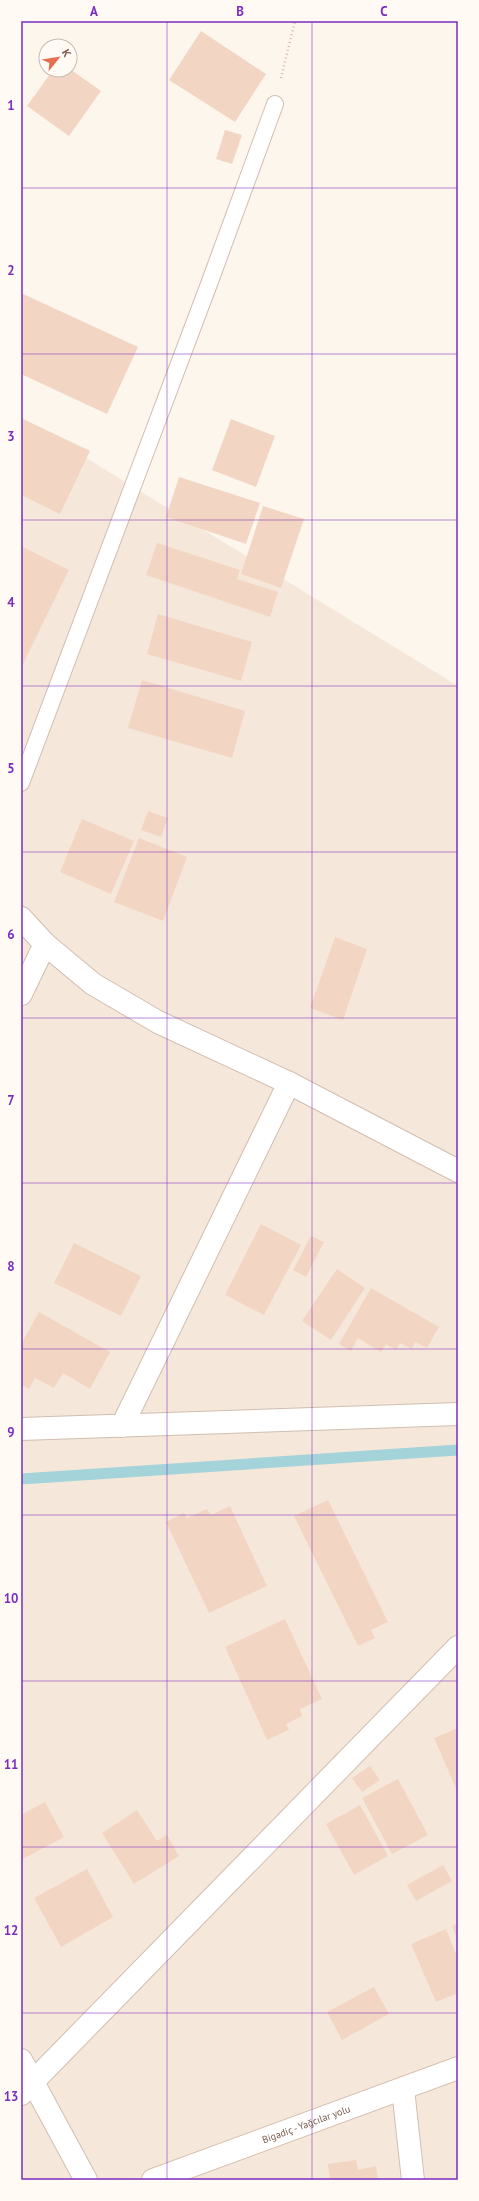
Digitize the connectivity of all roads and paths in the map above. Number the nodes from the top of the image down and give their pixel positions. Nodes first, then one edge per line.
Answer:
1 (295, 21) edge
2 (275, 104) joint
3 (21, 783) edge
4 (21, 918) edge
5 (45, 944) junction
6 (21, 994) edge
7 (289, 1084) junction
8 (458, 1172) edge
9 (458, 1414) edge
10 (122, 1426) junction
11 (21, 1429) edge
12 (458, 1647) edge
13 (21, 2060) edge
14 (458, 2068) edge
15 (26, 2088) edge
16 (403, 2089) junction
17 (86, 2180) edge
18 (153, 2180) edge
19 (413, 2180) edge

1 - 2 path
2 - 3 lane
4 - 5 street
5 - 6 street
5 - 7 street
7 - 8 street
7 - 10 street
9 - 10 street
10 - 11 street
12 - 15 street
13 - 15 street
14 - 16 street, Bigadiç - Yağcılar yolu
15 - 17 street
16 - 18 street, Bigadiç - Yağcılar yolu
16 - 19 street

